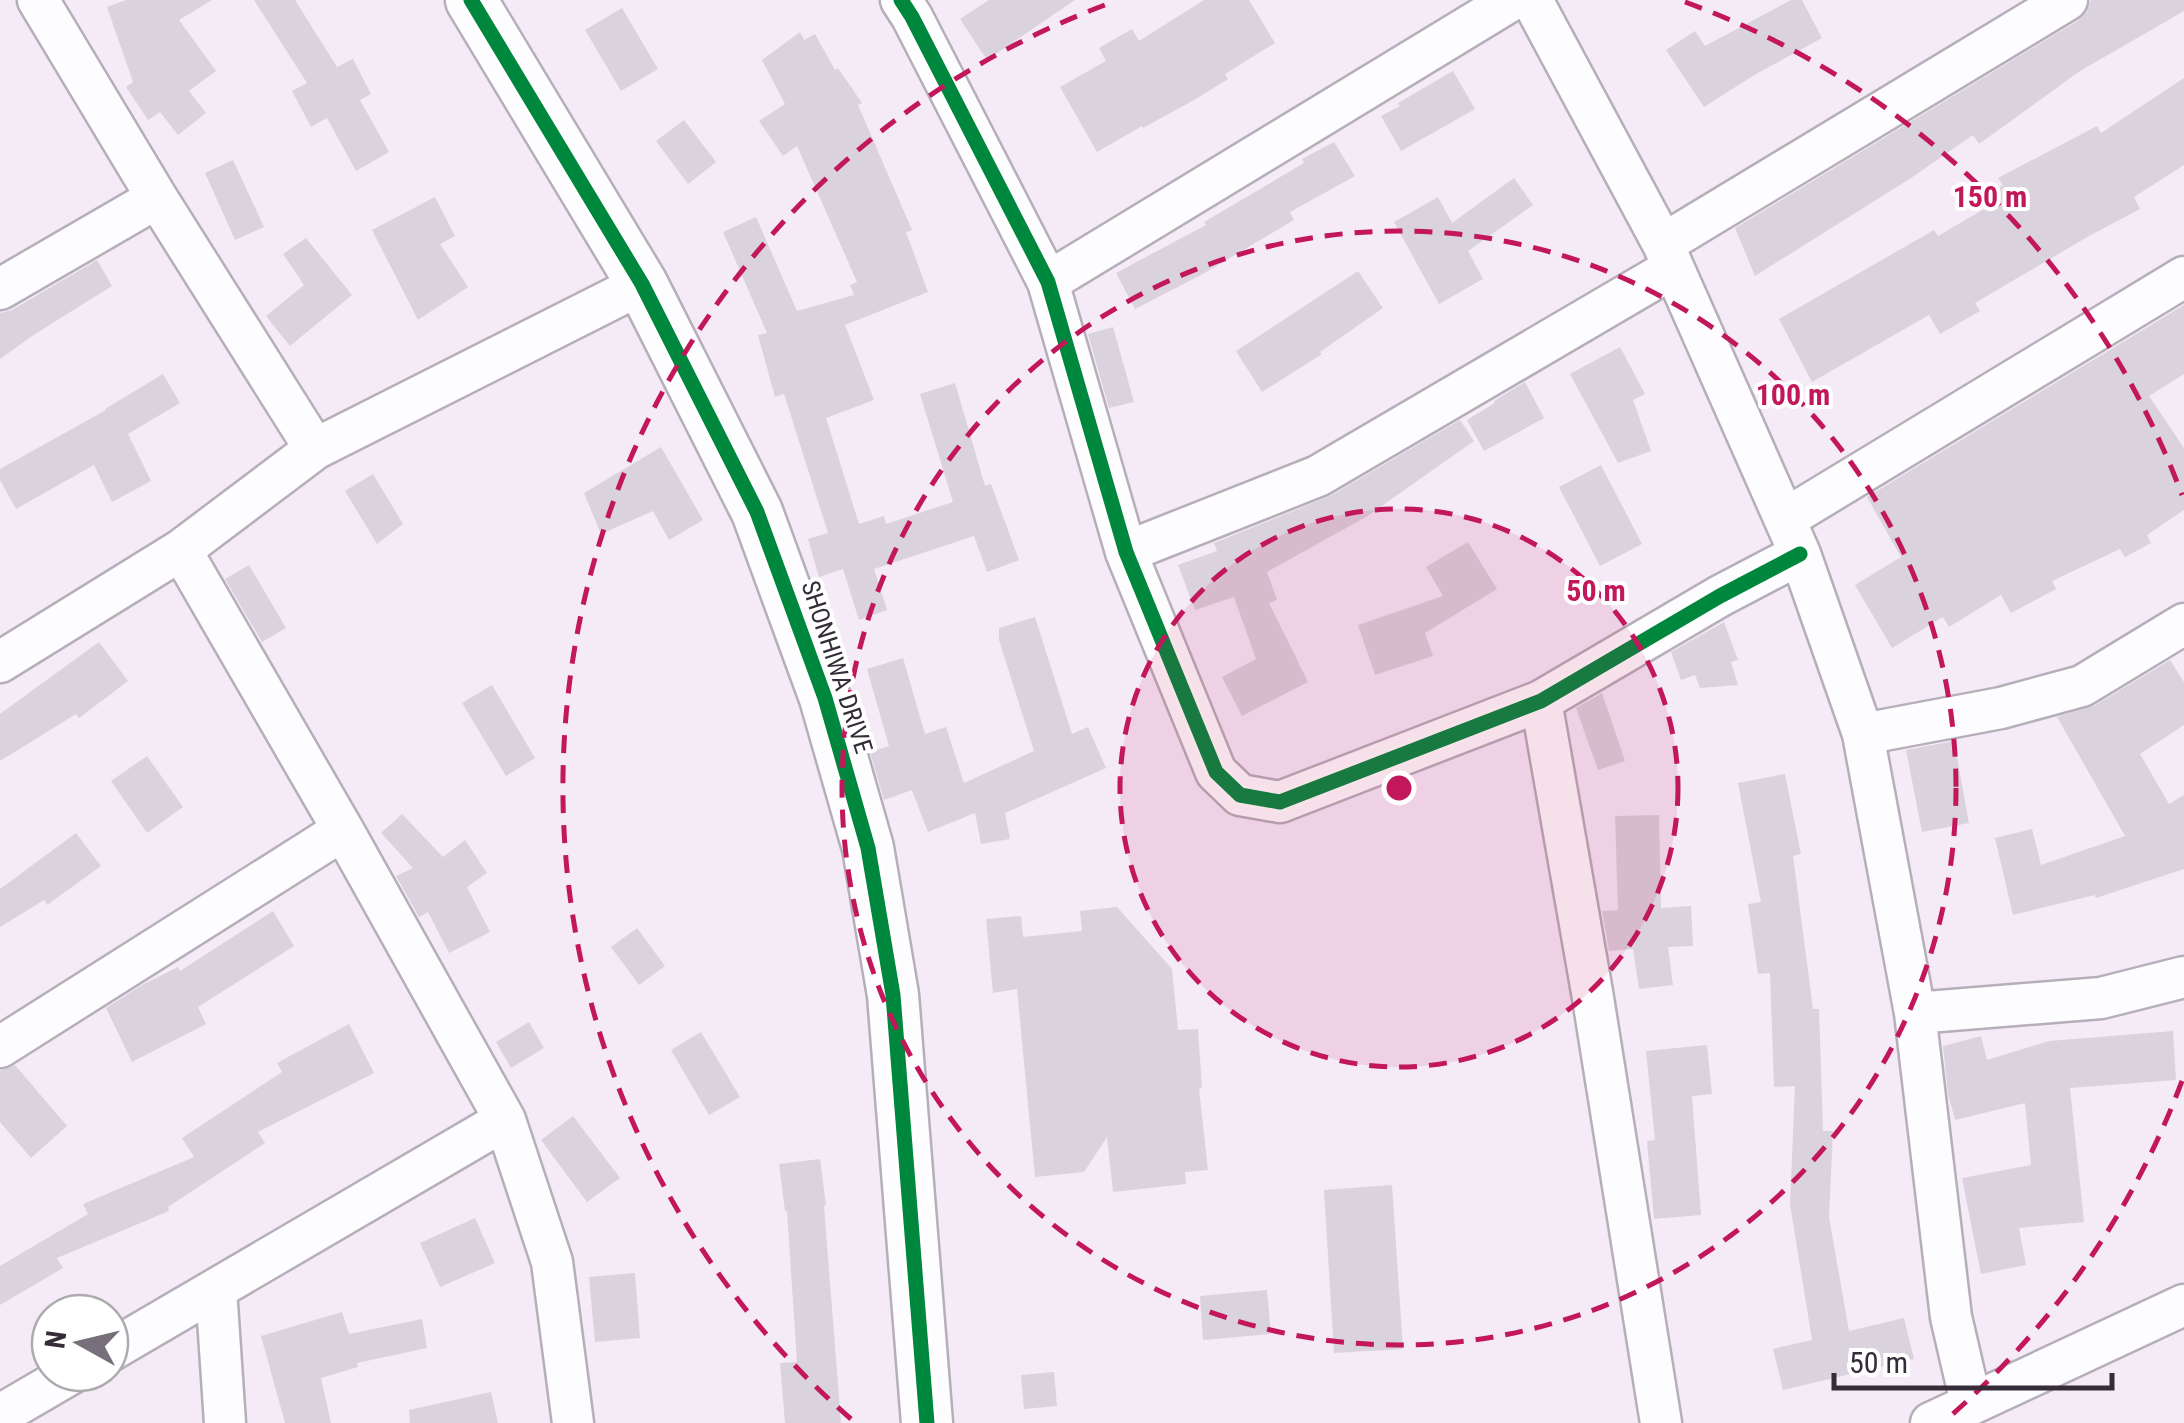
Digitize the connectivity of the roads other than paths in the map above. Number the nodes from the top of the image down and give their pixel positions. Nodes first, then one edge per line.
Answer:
1 (38, 0) edge
2 (472, 0) edge
3 (1512, 0) edge
4 (1532, 0) edge
5 (2067, 0) edge
6 (918, 6) edge
7 (157, 198) junction
8 (1668, 256) junction
9 (2184, 277) edge
10 (1048, 282) junction
11 (642, 284) junction
12 (0, 288) edge
13 (315, 449) junction
14 (1793, 537) junction
15 (182, 550) junction
16 (1126, 552) junction
17 (2184, 624) edge
18 (0, 662) edge
19 (1540, 701) junction
20 (1863, 734) junction
21 (343, 830) junction
22 (2184, 977) edge
23 (1915, 1013) junction
24 (0, 1047) edge
25 (505, 1120) junction
26 (216, 1289) junction
27 (2184, 1305) edge
28 (130, 1339) edge
29 (38, 1393) edge
30 (1972, 1404) junction
31 (0, 1415) edge
32 (224, 1423) edge
33 (573, 1423) edge
34 (926, 1423) edge
35 (1661, 1423) edge
36 (1930, 1423) edge

1 - 7 street
2 - 11 street, SHONHIWA DRIVE
3 - 10 street
4 - 8 street
5 - 8 street
6 - 10 street
7 - 12 street
7 - 13 street
8 - 14 street
8 - 16 street
9 - 14 street
10 - 16 street
11 - 13 street
11 - 34 street, SHONHIWA DRIVE
13 - 15 street
14 - 19 street
14 - 20 street
15 - 18 street
15 - 21 street
16 - 19 street
17 - 20 street
19 - 35 street
20 - 23 street
21 - 24 street
21 - 25 street
22 - 23 street
23 - 30 street
25 - 26 street
25 - 33 street
26 - 28 street
26 - 32 street
27 - 30 street
29 - 31 street
30 - 36 street

